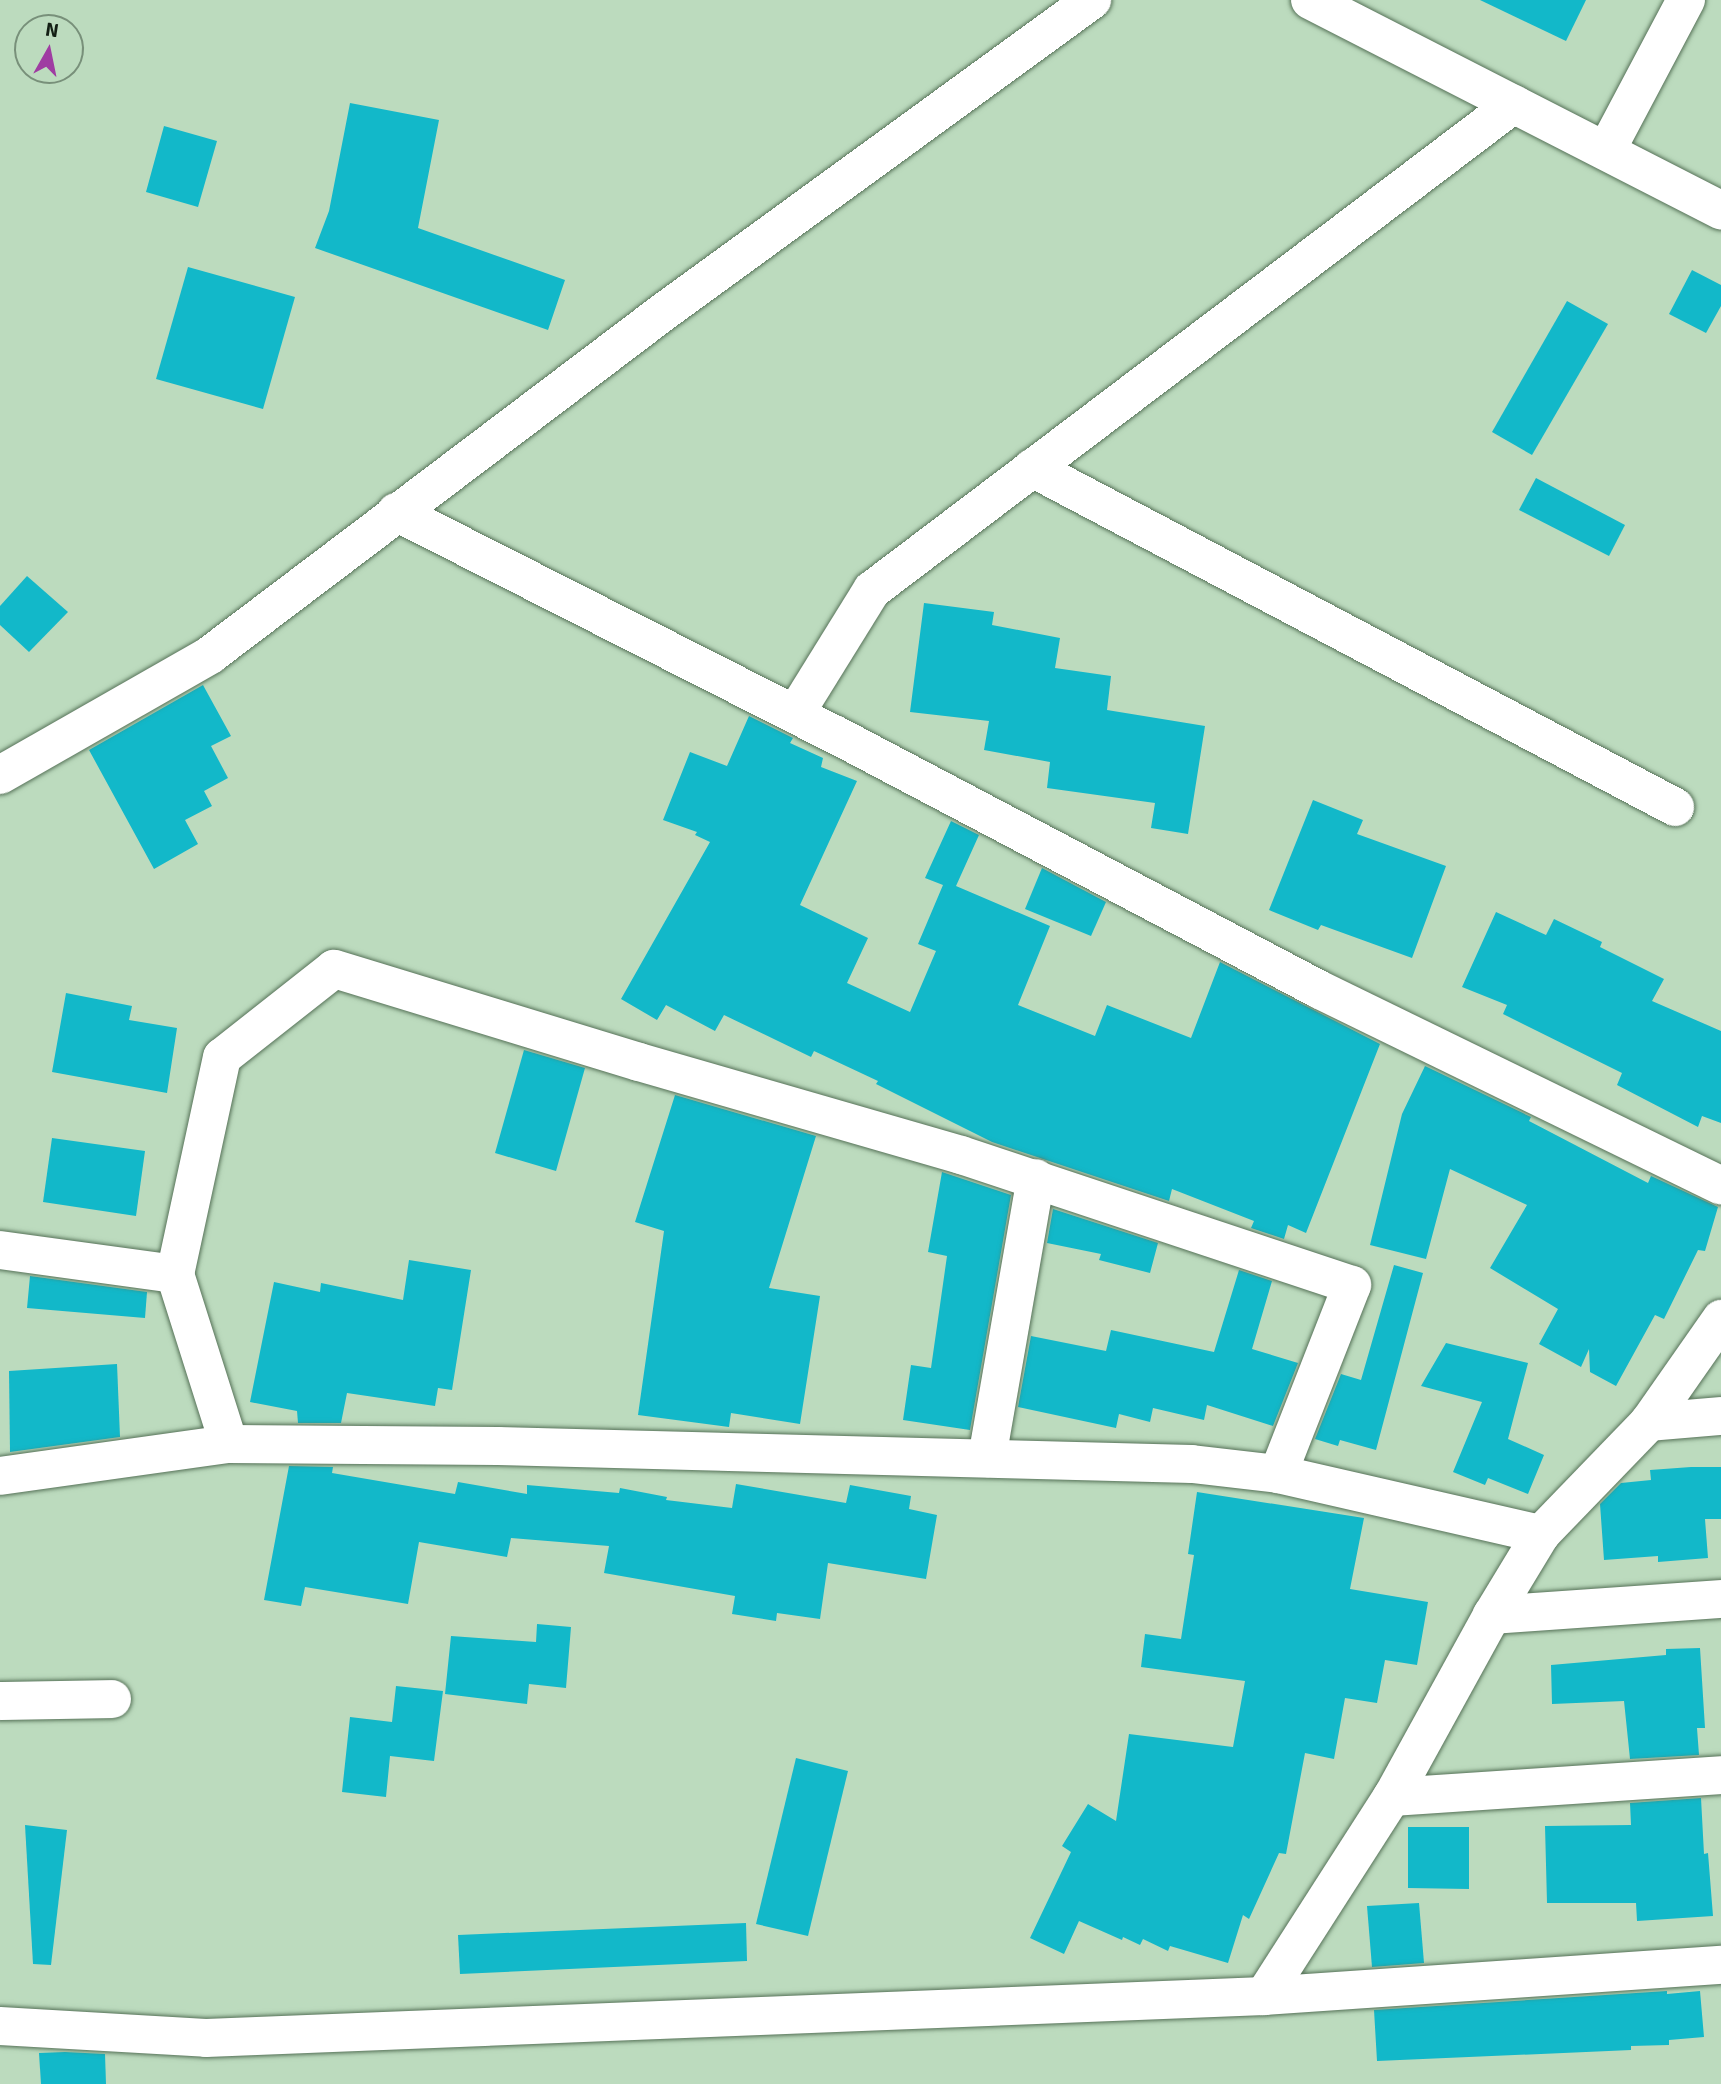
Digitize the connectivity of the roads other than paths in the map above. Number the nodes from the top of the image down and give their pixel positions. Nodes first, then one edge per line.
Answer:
1 (1092, 0) edge
2 (1310, 0) edge
3 (1686, 0) edge
4 (1514, 104) junction
5 (1606, 151) junction
6 (1721, 210) edge
7 (1032, 468) junction
8 (396, 512) junction
9 (795, 714) junction
10 (0, 775) edge
11 (1675, 807) dead end
12 (1036, 1178) junction
13 (1721, 1186) edge
14 (0, 1250) edge
15 (175, 1274) junction
16 (1721, 1319) edge
17 (1721, 1416) edge
18 (1649, 1422) junction
19 (229, 1444) junction
20 (987, 1458) junction
21 (1278, 1474) junction
22 (0, 1476) edge
23 (1541, 1534) junction
24 (1721, 1598) edge
25 (1492, 1615) junction
26 (112, 1699) dead end
27 (0, 1701) edge
28 (1721, 1775) edge
29 (1392, 1797) junction
30 (1721, 1965) edge
31 (1264, 1996) junction
32 (0, 2026) edge

1 - 8 street
2 - 4 street
3 - 5 street
4 - 5 street
4 - 7 street
5 - 6 street
7 - 9 street
7 - 11 street
8 - 9 street
8 - 10 street
9 - 13 street
12 - 15 street
12 - 20 street
12 - 21 street
14 - 15 street
15 - 19 street
16 - 18 street
17 - 18 street
18 - 23 street
19 - 20 street
19 - 22 street
20 - 21 street
21 - 23 street
23 - 25 street
24 - 25 street
25 - 29 street
26 - 27 street
28 - 29 street
29 - 31 street
30 - 31 street
31 - 32 street

